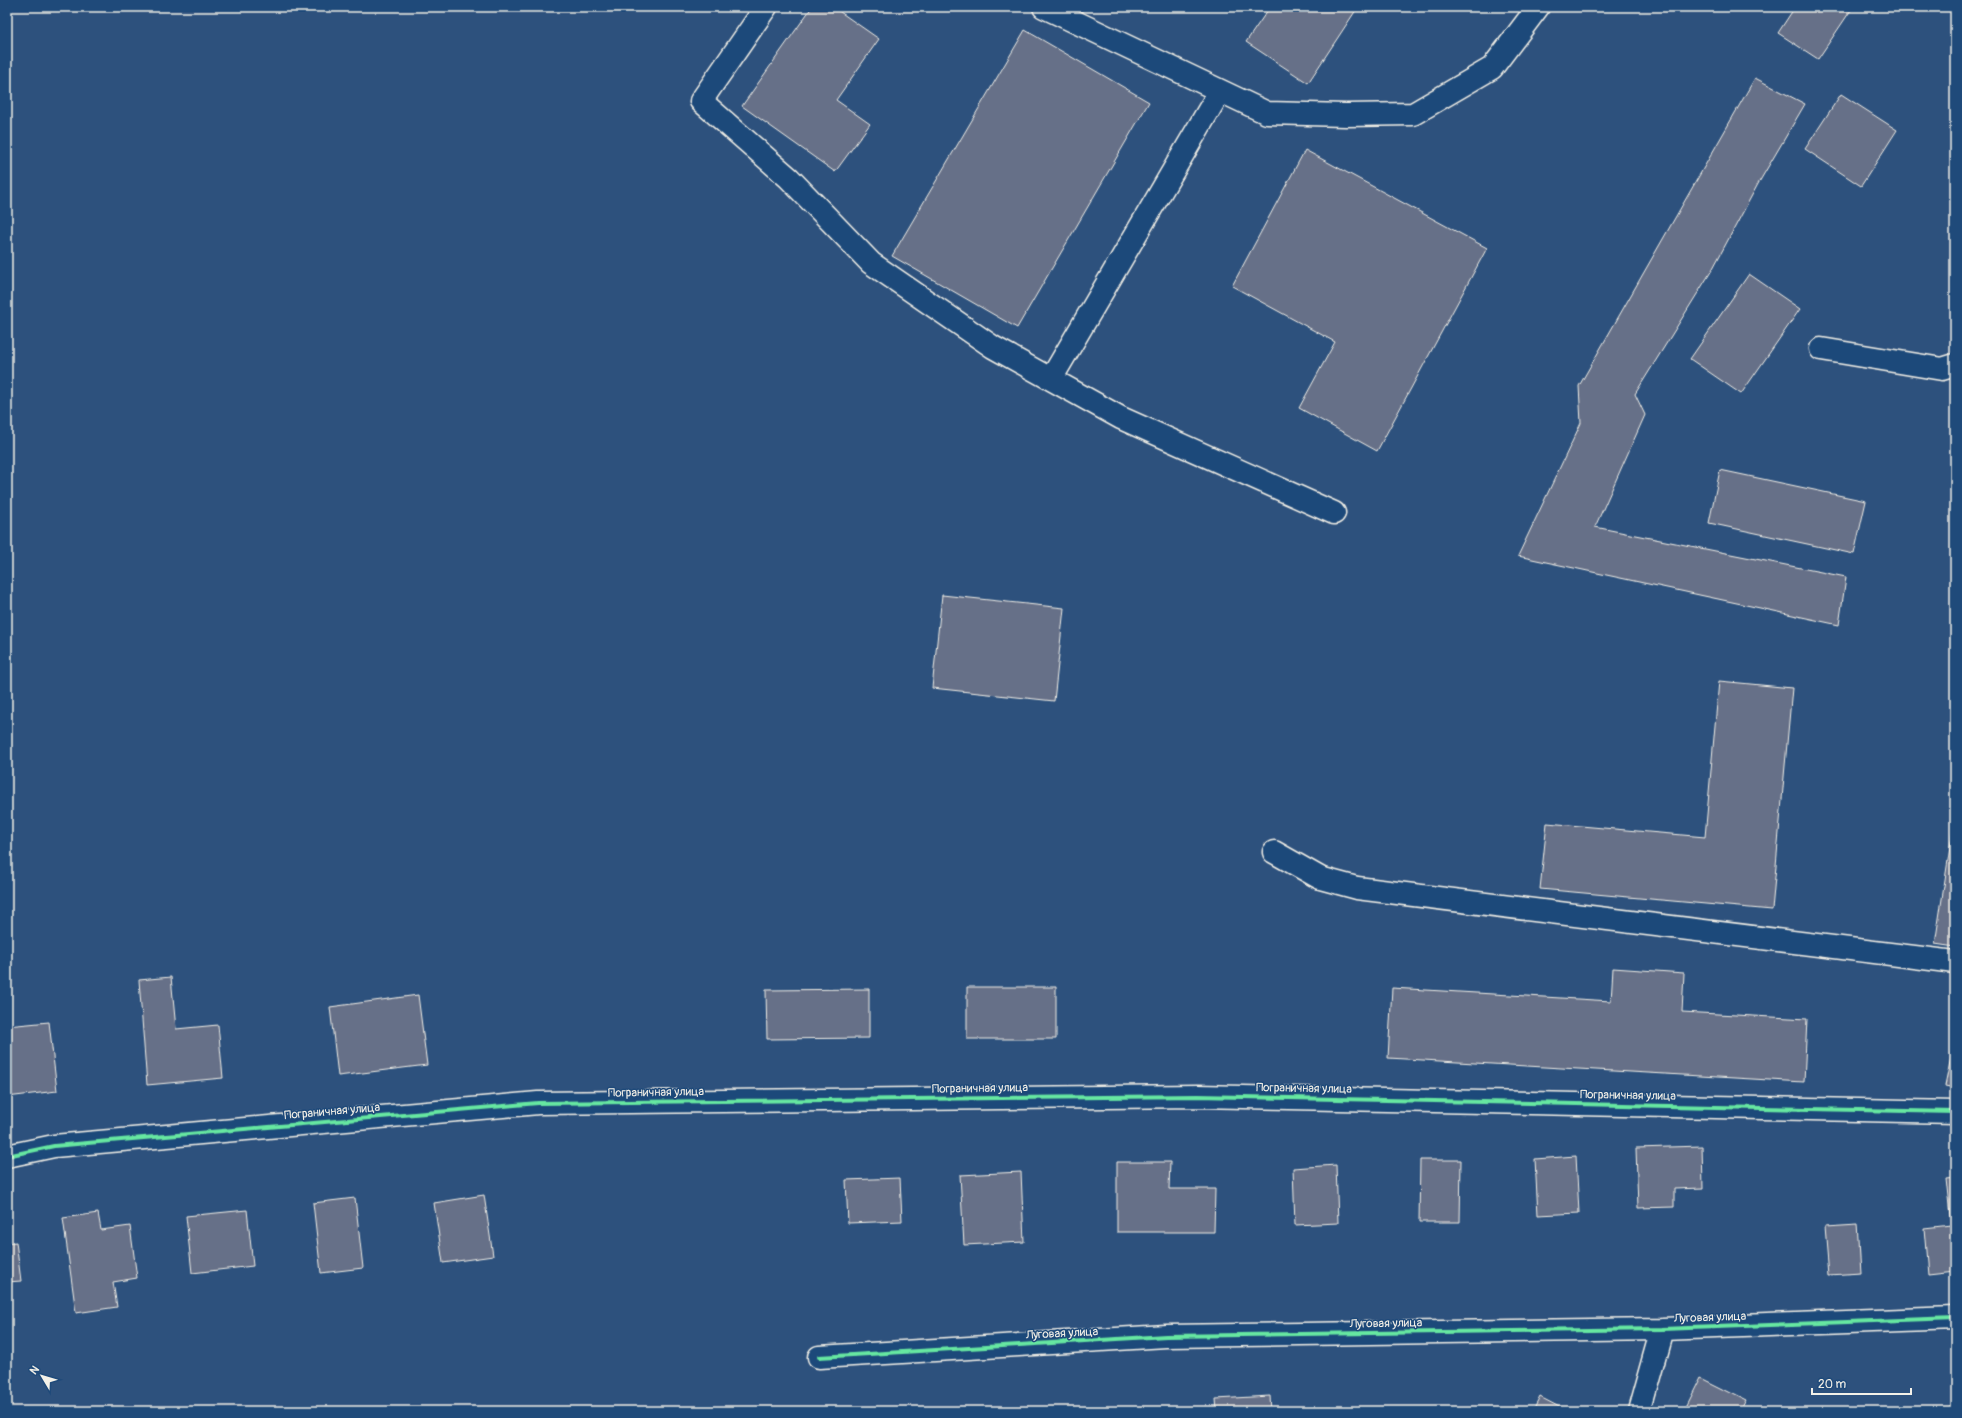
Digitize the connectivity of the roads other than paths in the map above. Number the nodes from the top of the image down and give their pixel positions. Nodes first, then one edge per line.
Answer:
1 (766, 7) edge
2 (1044, 7) edge
3 (1538, 7) edge
4 (1220, 91) junction
5 (1821, 348) dead end
6 (1955, 365) edge
7 (1051, 379) junction
8 (1334, 513) dead end
9 (1274, 852) dead end
10 (1955, 962) edge
11 (1955, 1112) edge
12 (7, 1156) edge
13 (1955, 1318) edge
14 (1662, 1329) junction
15 (819, 1357) dead end
16 (1639, 1411) edge

1 - 7 street
2 - 4 street
3 - 4 street
4 - 7 street
5 - 6 street
7 - 8 street
9 - 10 street
11 - 12 street, Пограничная улица
13 - 14 street, Луговая улица
14 - 15 street, Луговая улица
14 - 16 street, Луговая улица

